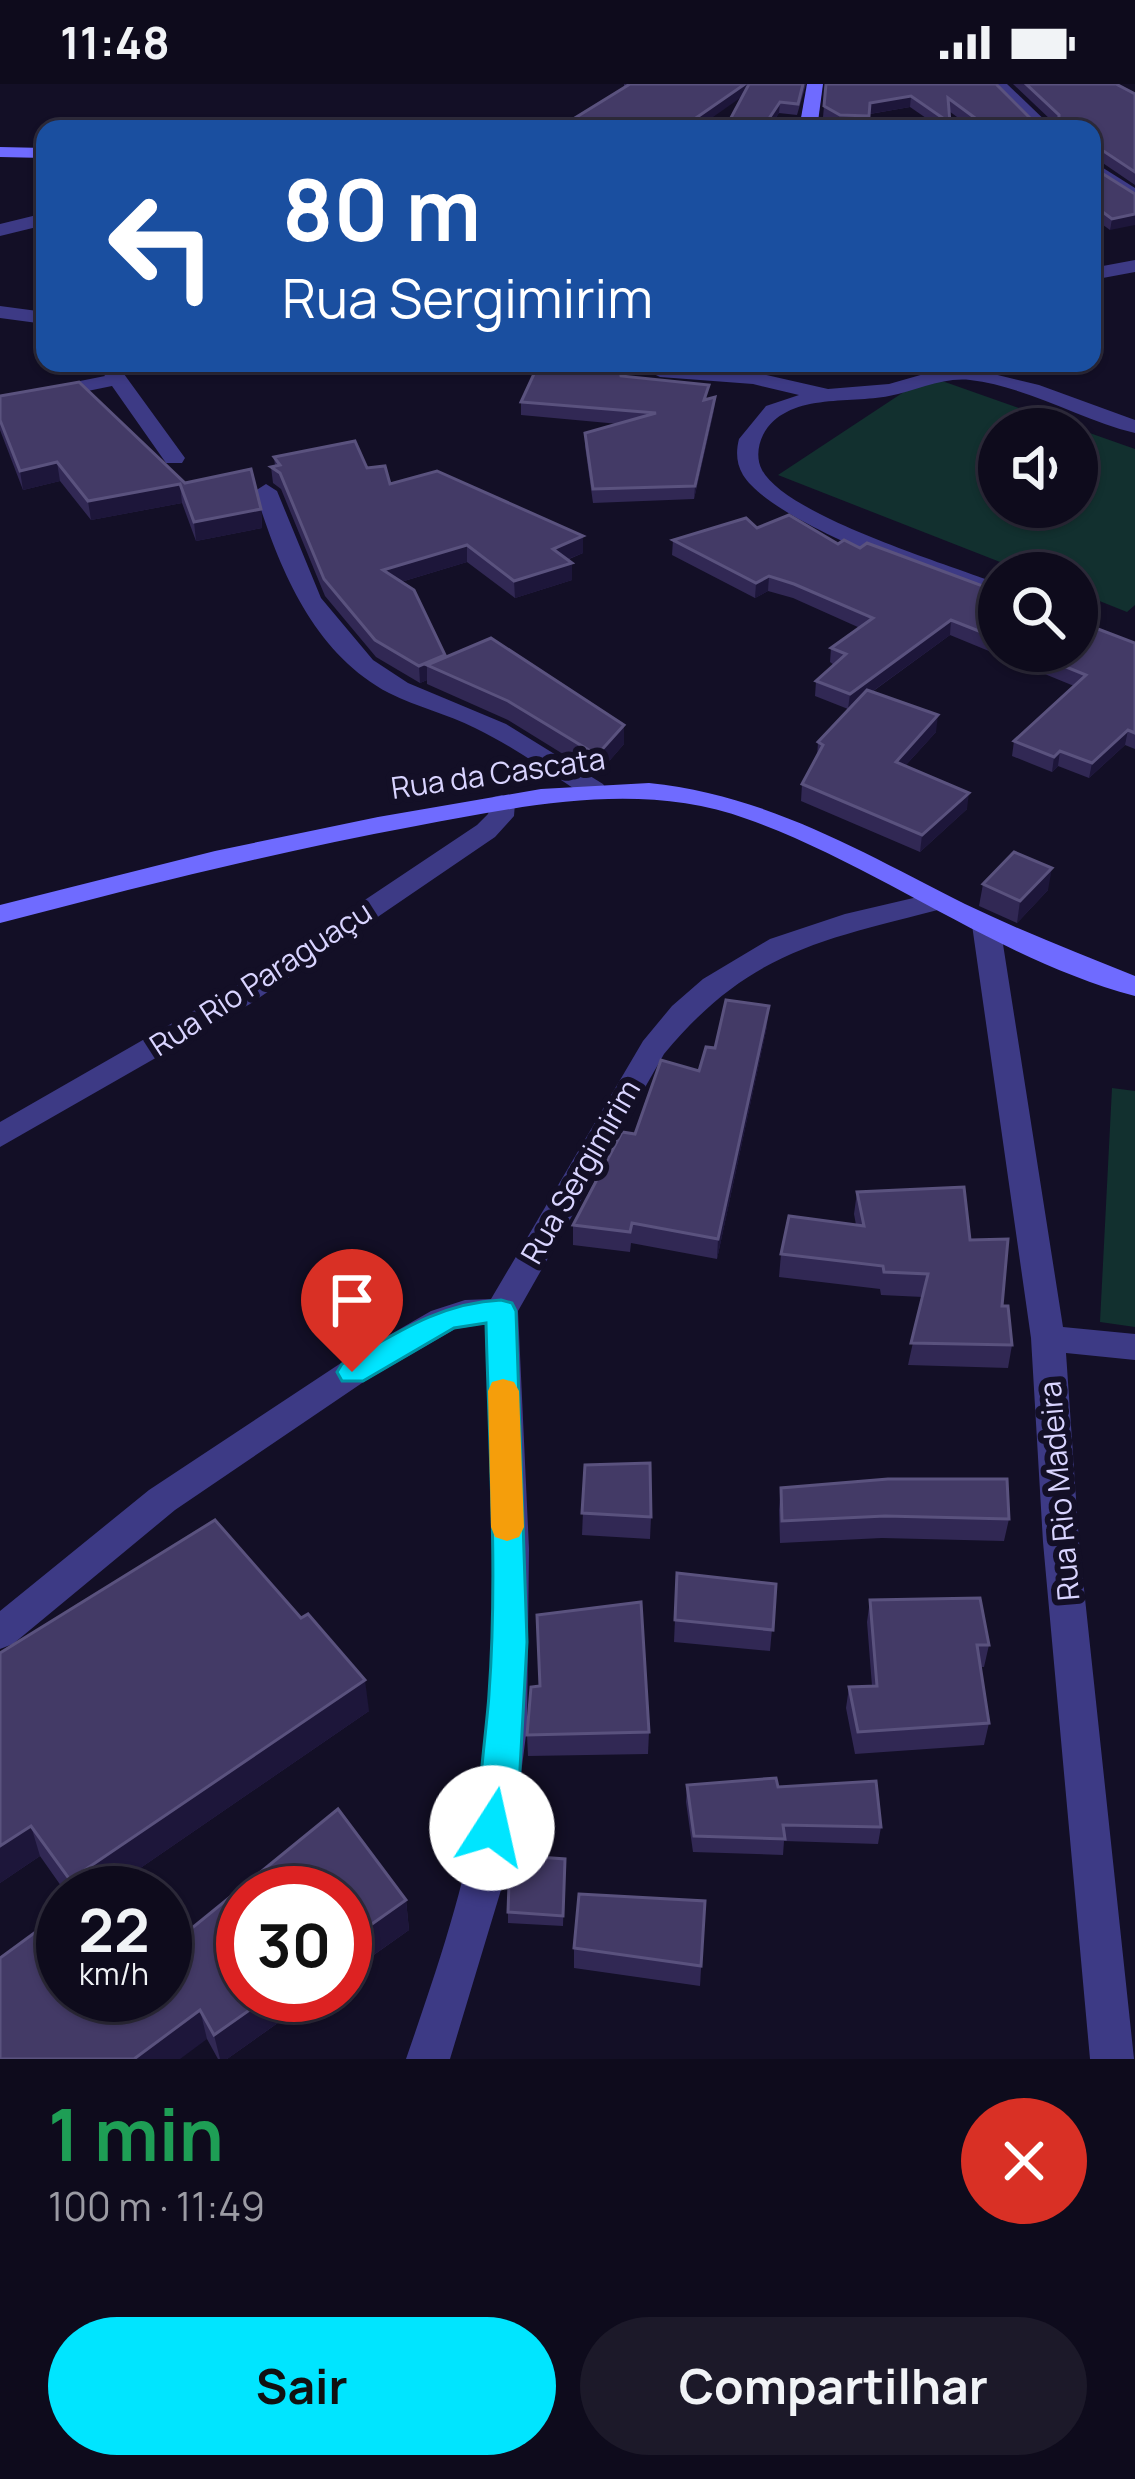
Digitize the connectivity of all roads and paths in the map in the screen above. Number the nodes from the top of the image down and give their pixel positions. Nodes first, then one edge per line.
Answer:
1 (815, 84) edge
2 (998, 84) edge
3 (809, 120) edge
4 (1036, 120) edge
5 (0, 152) edge
6 (36, 153) edge
7 (1101, 172) edge
8 (1135, 197) edge
9 (36, 221) edge
10 (0, 230) edge
11 (1135, 266) edge
12 (1101, 272) edge
13 (0, 312) edge
14 (36, 317) edge
15 (108, 372) edge
16 (113, 372) edge
17 (673, 372) edge
18 (944, 372) edge
19 (969, 372) edge
20 (832, 396) junction
21 (0, 403) edge
22 (1135, 427) edge
23 (174, 458) dead end
24 (266, 491) dead end
25 (978, 584) edge
26 (594, 790) junction
27 (502, 803) junction
28 (939, 901) junction
29 (0, 914) edge
30 (986, 925) junction
31 (1135, 987) edge
32 (0, 1136) edge
33 (501, 1311) junction
34 (1048, 1338) junction
35 (1135, 1346) edge
36 (0, 1633) edge
37 (428, 2059) edge
38 (1112, 2059) edge

1 - 3 main road
2 - 4 street
5 - 6 main road
7 - 8 street
9 - 10 street
11 - 12 street
13 - 14 street
15 - 21 street
16 - 23 street
17 - 20 street
18 - 20 street
19 - 22 street
20 - 25 street
24 - 26 street
26 - 27 main road, Rua da Cascata
26 - 28 main road, Rua da Cascata
27 - 29 main road, Rua da Cascata
27 - 32 street, Rua Rio Paraguaçu
28 - 30 main road, Rua da Cascata
28 - 33 street, Rua Sergimirim
30 - 31 main road, Rua da Cascata
30 - 34 street, Rua Rio Madeira
33 - 36 street
33 - 37 street
34 - 35 street
34 - 38 street, Rua Rio Madeira

